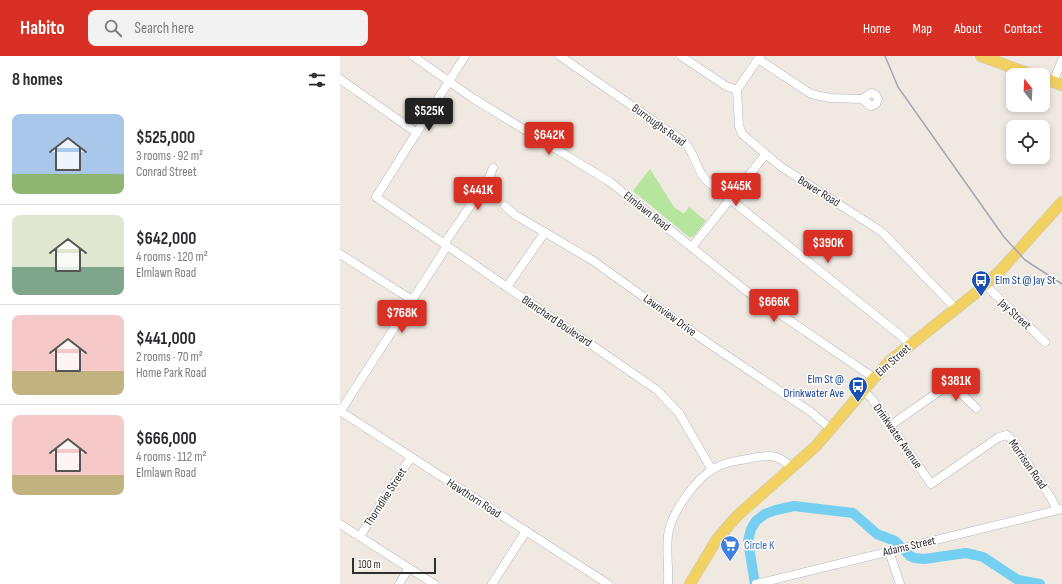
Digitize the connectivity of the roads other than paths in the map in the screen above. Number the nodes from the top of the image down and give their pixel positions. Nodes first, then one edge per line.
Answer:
1 (413, 56) edge
2 (465, 56) edge
3 (560, 56) edge
4 (681, 56) edge
5 (981, 56) edge
6 (759, 58) edge
7 (1062, 60) edge
8 (1014, 68) edge
9 (340, 79) edge
10 (448, 81) junction
11 (1053, 82) edge
12 (737, 90) junction
13 (862, 99) dead end
14 (417, 133) junction
15 (765, 155) junction
16 (493, 168) dead end
17 (730, 199) junction
18 (1062, 202) edge
19 (505, 206) dead end
20 (545, 232) junction
21 (445, 245) junction
22 (692, 247) junction
23 (340, 254) edge
24 (985, 285) junction
25 (507, 287) junction
26 (412, 300) junction
27 (956, 309) junction
28 (1045, 342) dead end
29 (910, 344) junction
30 (874, 378) junction
31 (863, 390) junction
32 (976, 408) dead end
33 (340, 411) edge
34 (891, 425) junction
35 (831, 430) junction
36 (411, 457) junction
37 (792, 468) junction
38 (712, 470) junction
39 (931, 484) joint
40 (1060, 510) edge
41 (340, 524) edge
42 (526, 531) junction
43 (360, 536) junction
44 (892, 550) junction
45 (409, 568) junction
46 (669, 582) edge
47 (759, 583) edge
48 (399, 584) edge
49 (434, 584) edge
50 (492, 584) edge
51 (608, 584) edge
52 (690, 584) edge
53 (900, 584) edge

1 - 10 street, Elmlawn Road
2 - 10 street
3 - 17 street, Burroughs Road
4 - 12 street
5 - 8 main road
6 - 12 street
6 - 13 street
7 - 11 street
9 - 14 street
10 - 14 street
10 - 22 street, Elmlawn Road
12 - 15 street, Bower Road
14 - 21 street, Blanchard Boulevard
15 - 17 street
15 - 27 street, Bower Road
16 - 21 street
17 - 22 street
17 - 29 street, Burroughs Road
18 - 24 main road, Elm Street
19 - 20 street, Lawnview Drive
20 - 25 street
20 - 35 street, Lawnview Drive
21 - 25 street, Blanchard Boulevard
21 - 26 street
22 - 30 street, Elmlawn Road
23 - 26 street
24 - 27 main road, Elm Street
24 - 28 street, Jay Street
25 - 38 street, Blanchard Boulevard
26 - 33 street
27 - 29 main road, Elm Street
29 - 30 main road, Elm Street
30 - 31 main road, Elm Street
31 - 34 street, Drinkwater Avenue
31 - 35 main road, Elm Street
32 - 34 street
33 - 36 street, Hawthorn Road
34 - 39 street, Drinkwater Avenue
35 - 37 main road, Elm Street
36 - 42 street, Hawthorn Road
36 - 43 street, Thorndike Street
37 - 38 street
37 - 52 main road, Elm Street
38 - 46 street
39 - 40 street, Morrison Road
40 - 44 street, Adams Street
41 - 43 street
42 - 50 street
42 - 51 street, Hawthorn Road
43 - 45 street
44 - 47 street, Adams Street
44 - 53 street
45 - 48 street
45 - 49 street

